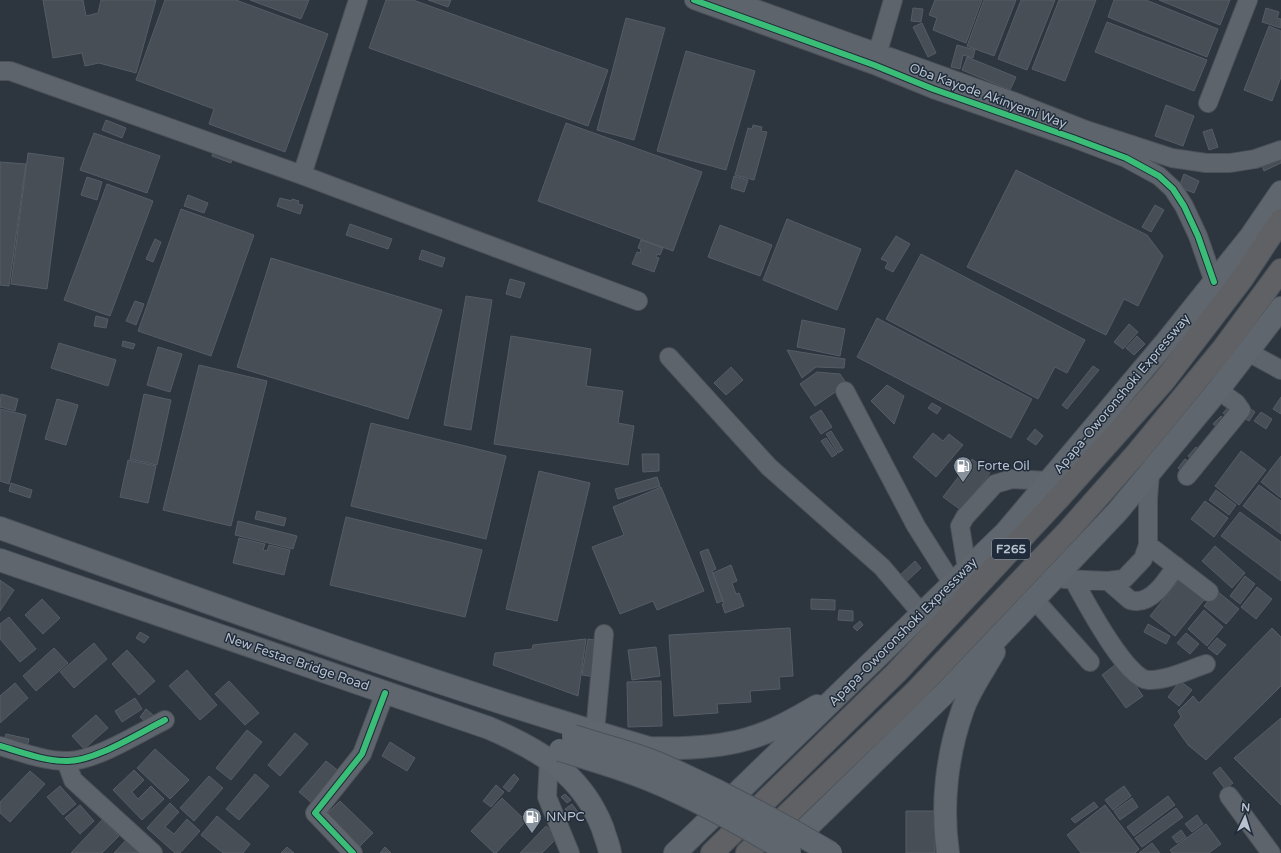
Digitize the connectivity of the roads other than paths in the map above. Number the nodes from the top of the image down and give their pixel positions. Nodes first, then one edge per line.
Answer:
1 (358, 0) edge
2 (694, 0) edge
3 (731, 0) edge
4 (893, 0) edge
5 (1248, 0) edge
6 (876, 59) junction
7 (0, 71) edge
8 (1208, 103) dead end
9 (1281, 150) edge
10 (302, 175) junction
11 (1281, 192) edge
12 (1281, 220) edge
13 (1281, 270) edge
14 (1214, 282) junction
15 (638, 301) dead end
16 (1281, 308) edge
17 (1248, 352) junction
18 (669, 357) dead end
19 (1281, 370) edge
20 (1218, 390) junction
21 (845, 391) dead end
22 (1150, 473) junction
23 (1187, 476) dead end
24 (1050, 481) junction
25 (0, 528) edge
26 (1148, 545) junction
27 (0, 560) edge
28 (1176, 566) junction
29 (959, 576) junction
30 (1063, 579) junction
31 (1108, 581) junction
32 (1209, 592) dead end
33 (1034, 599) junction
34 (966, 600) junction
35 (922, 614) junction
36 (1009, 626) junction
37 (286, 630) junction
38 (604, 634) dead end
39 (276, 654) junction
40 (1090, 662) dead end
41 (1206, 664) dead end
42 (844, 691) junction
43 (385, 693) junction
44 (165, 720) dead end
45 (595, 732) junction
46 (0, 746) edge
47 (561, 748) junction
48 (66, 761) junction
49 (1229, 796) dead end
50 (350, 852) edge
51 (153, 853) edge
52 (570, 853) edge
53 (610, 853) edge
54 (675, 853) edge
55 (712, 853) edge
56 (747, 853) edge
57 (781, 853) edge
58 (790, 853) edge
59 (831, 853) edge
60 (948, 853) edge
61 (1271, 853) edge

1 - 10 street
2 - 6 street, Oba Kayode Akinyemi Way
3 - 6 street, Oba Kayode Akinyemi Way
4 - 6 street
5 - 8 street
6 - 9 street, Oba Kayode Akinyemi Way
6 - 14 street, Oba Kayode Akinyemi Way
7 - 10 street
10 - 15 street
11 - 14 main road, Apapa-Oworonshoki Expressway
12 - 34 highway, Apapa-Oworonshoki Expressway / F265
13 - 56 highway, F265
14 - 24 main road, Apapa-Oworonshoki Expressway
16 - 17 main road
17 - 19 street
17 - 20 main road
18 - 35 street
20 - 22 main road
20 - 23 street
21 - 29 street
22 - 26 street
22 - 30 main road
24 - 29 main road, Apapa-Oworonshoki Expressway
24 - 29 street
25 - 37 main road
26 - 28 street
26 - 31 street
27 - 39 main road, New Festac Bridge Road
28 - 31 street
28 - 32 street
29 - 34 street
29 - 35 main road, Apapa-Oworonshoki Expressway
30 - 31 street
30 - 33 main road
30 - 41 street
33 - 36 main road
33 - 40 street
34 - 55 highway, Apapa-Oworonshoki Expressway / F265
35 - 42 main road, Apapa-Oworonshoki Expressway
36 - 57 main road
36 - 60 main road
37 - 45 main road
37 - 47 main road
38 - 45 street
39 - 43 main road, New Festac Bridge Road
39 - 47 main road
42 - 45 main road
42 - 54 main road, Apapa-Oworonshoki Expressway
43 - 47 main road, New Festac Bridge Road
43 - 50 street
44 - 48 street
46 - 48 street
47 - 52 street
47 - 53 main road, New Festac Bridge Road
47 - 58 main road, bridge
47 - 59 main road, bridge
48 - 51 street
49 - 61 street

